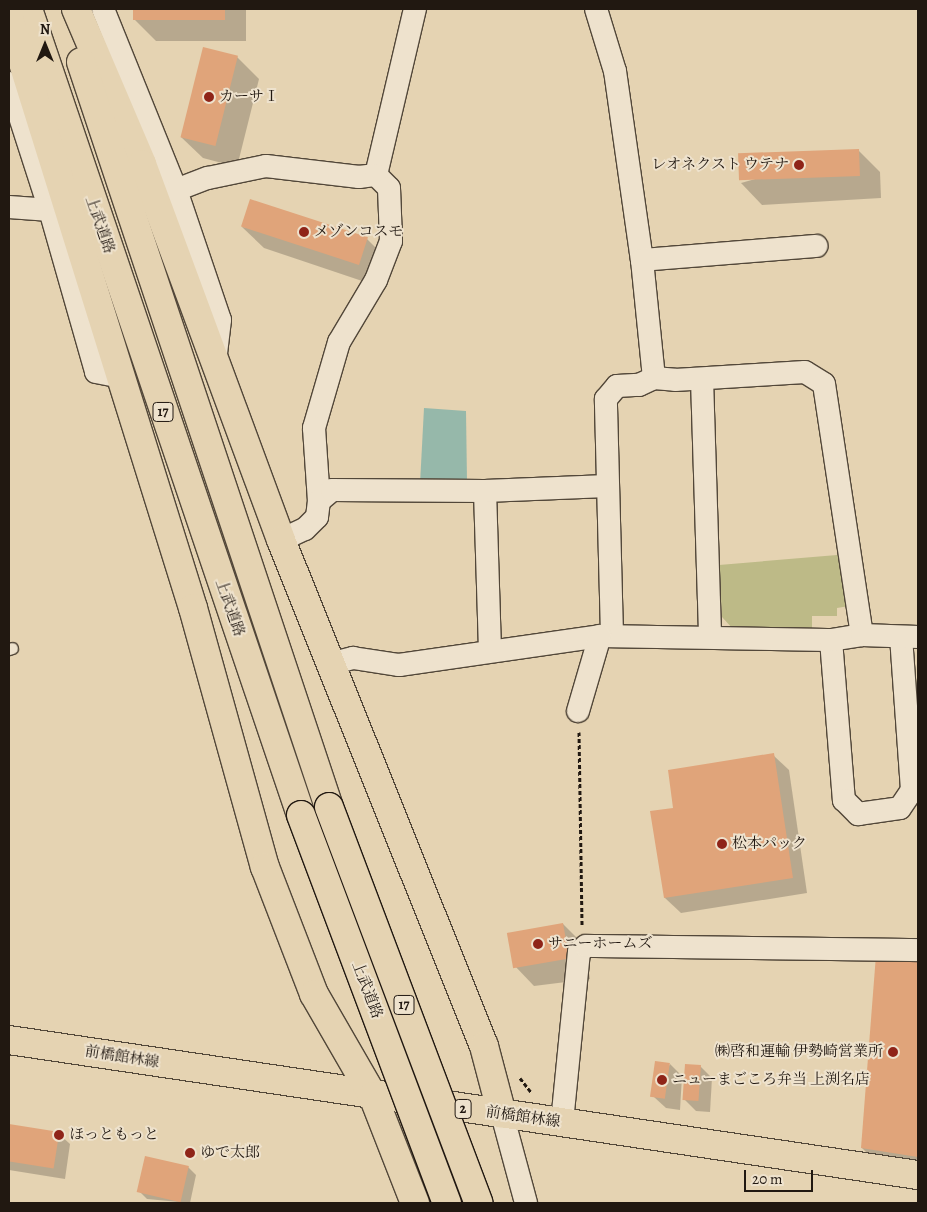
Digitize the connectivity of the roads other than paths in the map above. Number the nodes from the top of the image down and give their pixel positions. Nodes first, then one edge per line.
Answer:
1 (28, 9) edge
2 (63, 9) edge
3 (76, 9) edge
4 (103, 9) edge
5 (415, 9) edge
6 (596, 9) edge
7 (9, 18) edge
8 (9, 83) edge
9 (376, 175) junction
10 (176, 190) junction
11 (9, 207) edge
12 (50, 210) junction
13 (816, 246) dead end
14 (642, 260) junction
15 (215, 362) junction
16 (122, 377) junction
17 (654, 378) junction
18 (702, 379) junction
19 (607, 486) junction
20 (485, 491) junction
21 (319, 501) junction
22 (281, 540) junction
23 (862, 635) junction
24 (606, 636) junction
25 (710, 636) junction
26 (910, 637) edge
27 (831, 640) junction
28 (490, 650) junction
29 (330, 664) junction
30 (578, 711) road end
31 (918, 950) edge
32 (9, 1040) edge
33 (373, 1096) junction
34 (502, 1114) junction
35 (562, 1122) junction
36 (918, 1175) edge
37 (416, 1203) edge
38 (447, 1203) edge
39 (479, 1203) edge
40 (526, 1203) edge

1 - 38 main road, 上武道路 / 17, bridge
2 - 39 main road, 上武道路 / 17, bridge
3 - 15 main road
4 - 10 street
5 - 9 street
6 - 14 street
7 - 16 main road
8 - 12 street
9 - 10 street
9 - 21 street
10 - 15 street
11 - 12 street
12 - 16 street
13 - 14 street
14 - 17 street
15 - 22 main road
16 - 33 main road
17 - 18 street
17 - 19 street
18 - 23 street
18 - 25 street
19 - 20 street
19 - 24 street
20 - 21 street
20 - 28 street
21 - 22 street
22 - 29 main road
23 - 26 street
23 - 27 street
24 - 25 street
24 - 28 street
24 - 30 street
25 - 27 street
26 - 27 street
28 - 29 street
29 - 34 main road
31 - 35 street
32 - 33 main road, 前橋館林線 / 2
33 - 34 main road, 前橋館林線 / 2
33 - 37 main road
34 - 35 main road, 前橋館林線 / 2
34 - 40 street
35 - 36 main road, 前橋館林線 / 2

